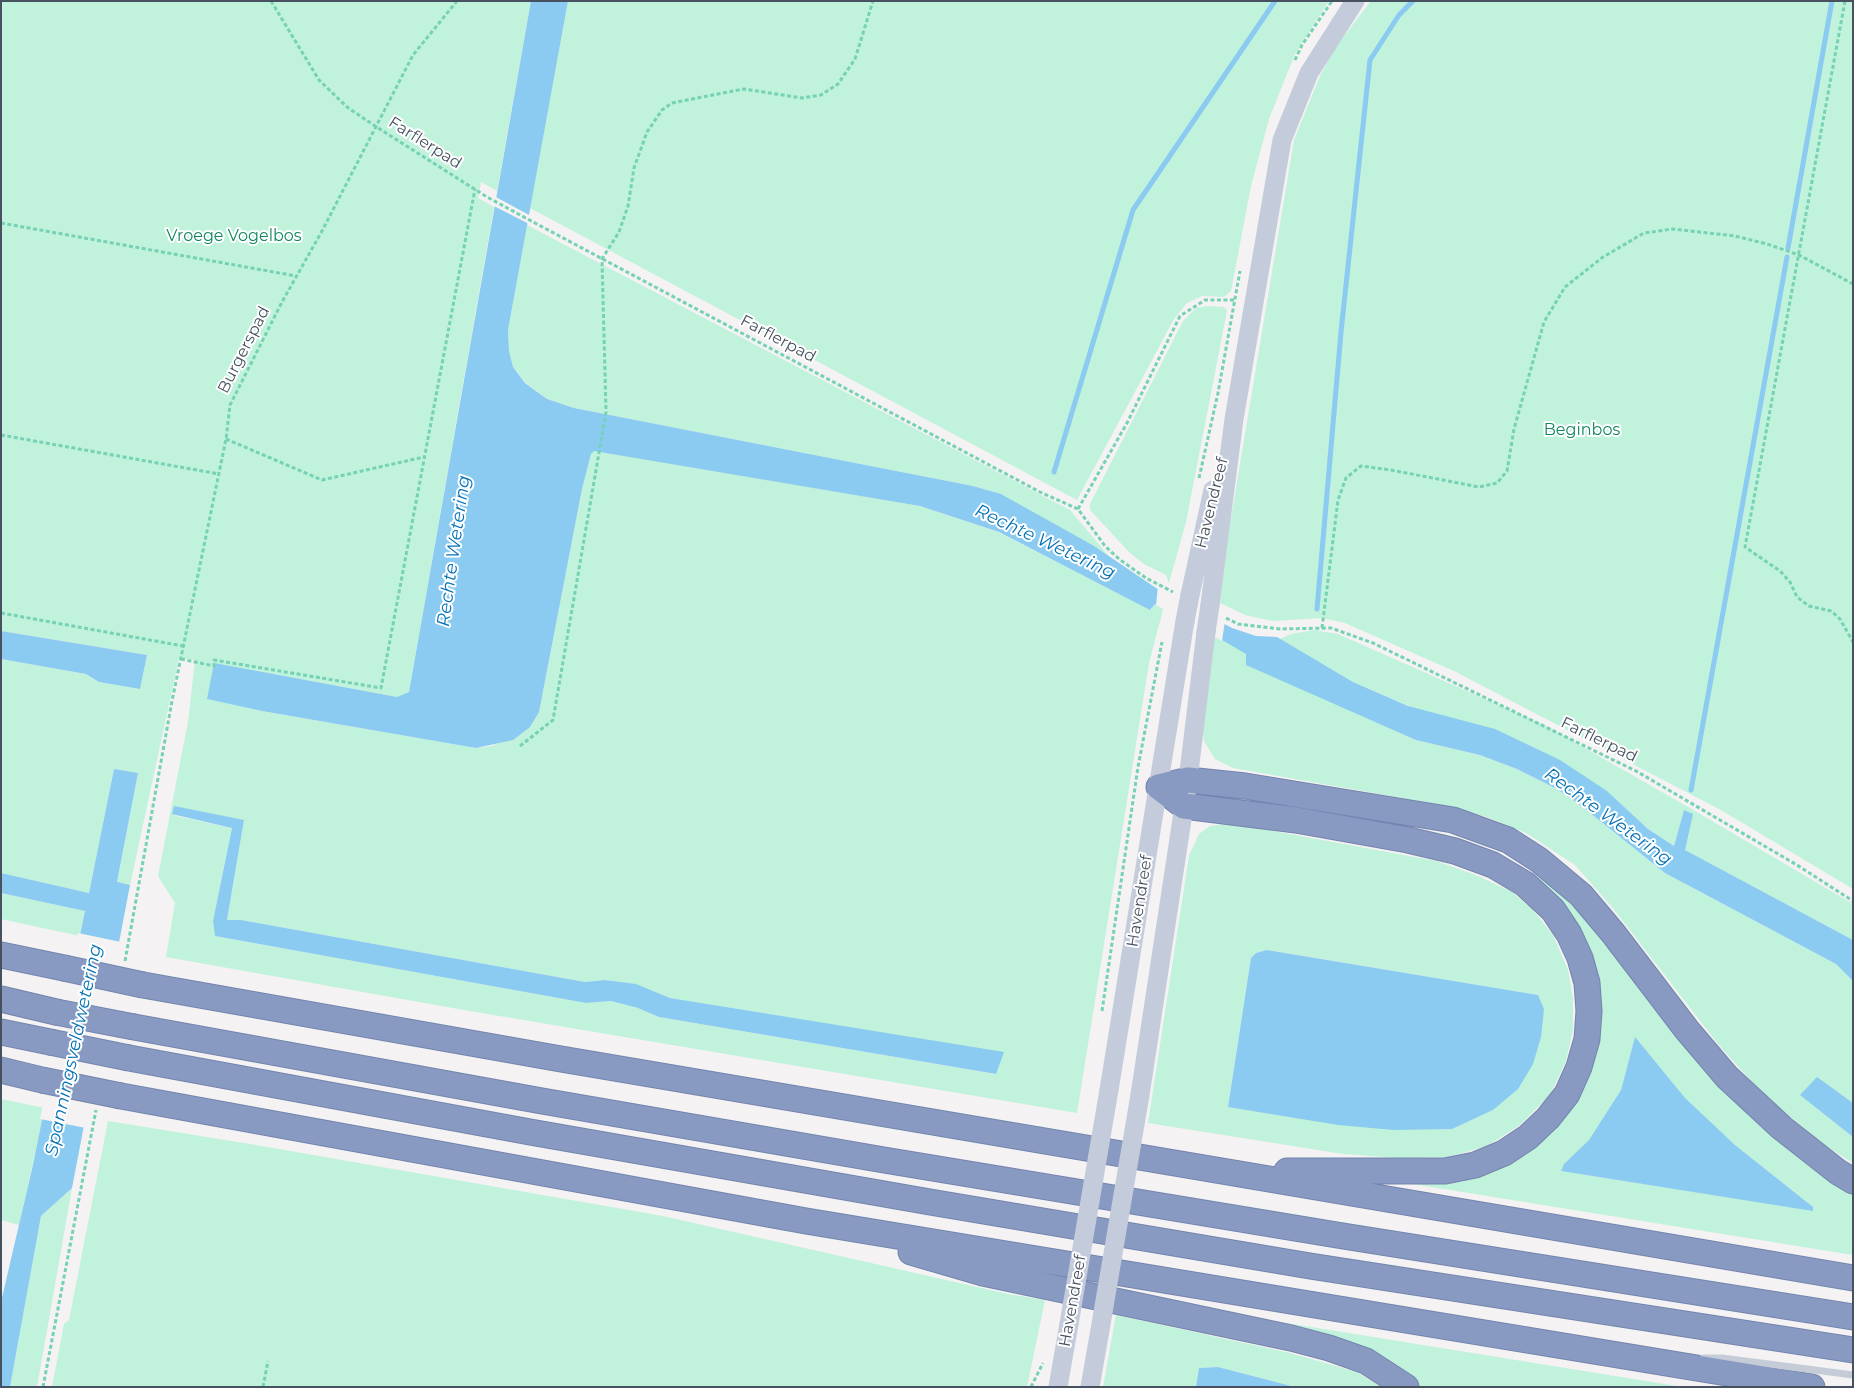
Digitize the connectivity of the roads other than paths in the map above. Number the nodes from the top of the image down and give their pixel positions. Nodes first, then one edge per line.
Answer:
1 (1355, 1) edge
2 (1234, 419) junction
3 (1188, 780) junction
4 (1159, 787) junction
5 (1184, 806) junction
6 (1, 955) edge
7 (1, 1000) edge
8 (1, 1032) edge
9 (1, 1070) edge
10 (1214, 1171) junction
11 (1853, 1181) edge
12 (806, 1221) junction
13 (1853, 1278) edge
14 (1853, 1317) edge
15 (1853, 1350) edge
16 (1648, 1360) junction
17 (1853, 1375) edge
18 (1058, 1387) edge
19 (1090, 1387) edge
20 (1406, 1387) edge
21 (1812, 1387) edge

1 - 2 street, Havendreef
2 - 3 street, Havendreef, bridge
2 - 4 street, Havendreef, bridge
3 - 4 highway
3 - 5 street, Havendreef
3 - 11 highway
4 - 5 highway
4 - 18 street, Havendreef, bridge
5 - 10 highway
5 - 19 street, Havendreef, bridge
6 - 10 highway, bridge
7 - 14 highway, bridge
8 - 15 highway, bridge
9 - 12 highway, bridge
10 - 13 highway
12 - 16 highway
12 - 20 highway
16 - 17 lane
16 - 21 highway

